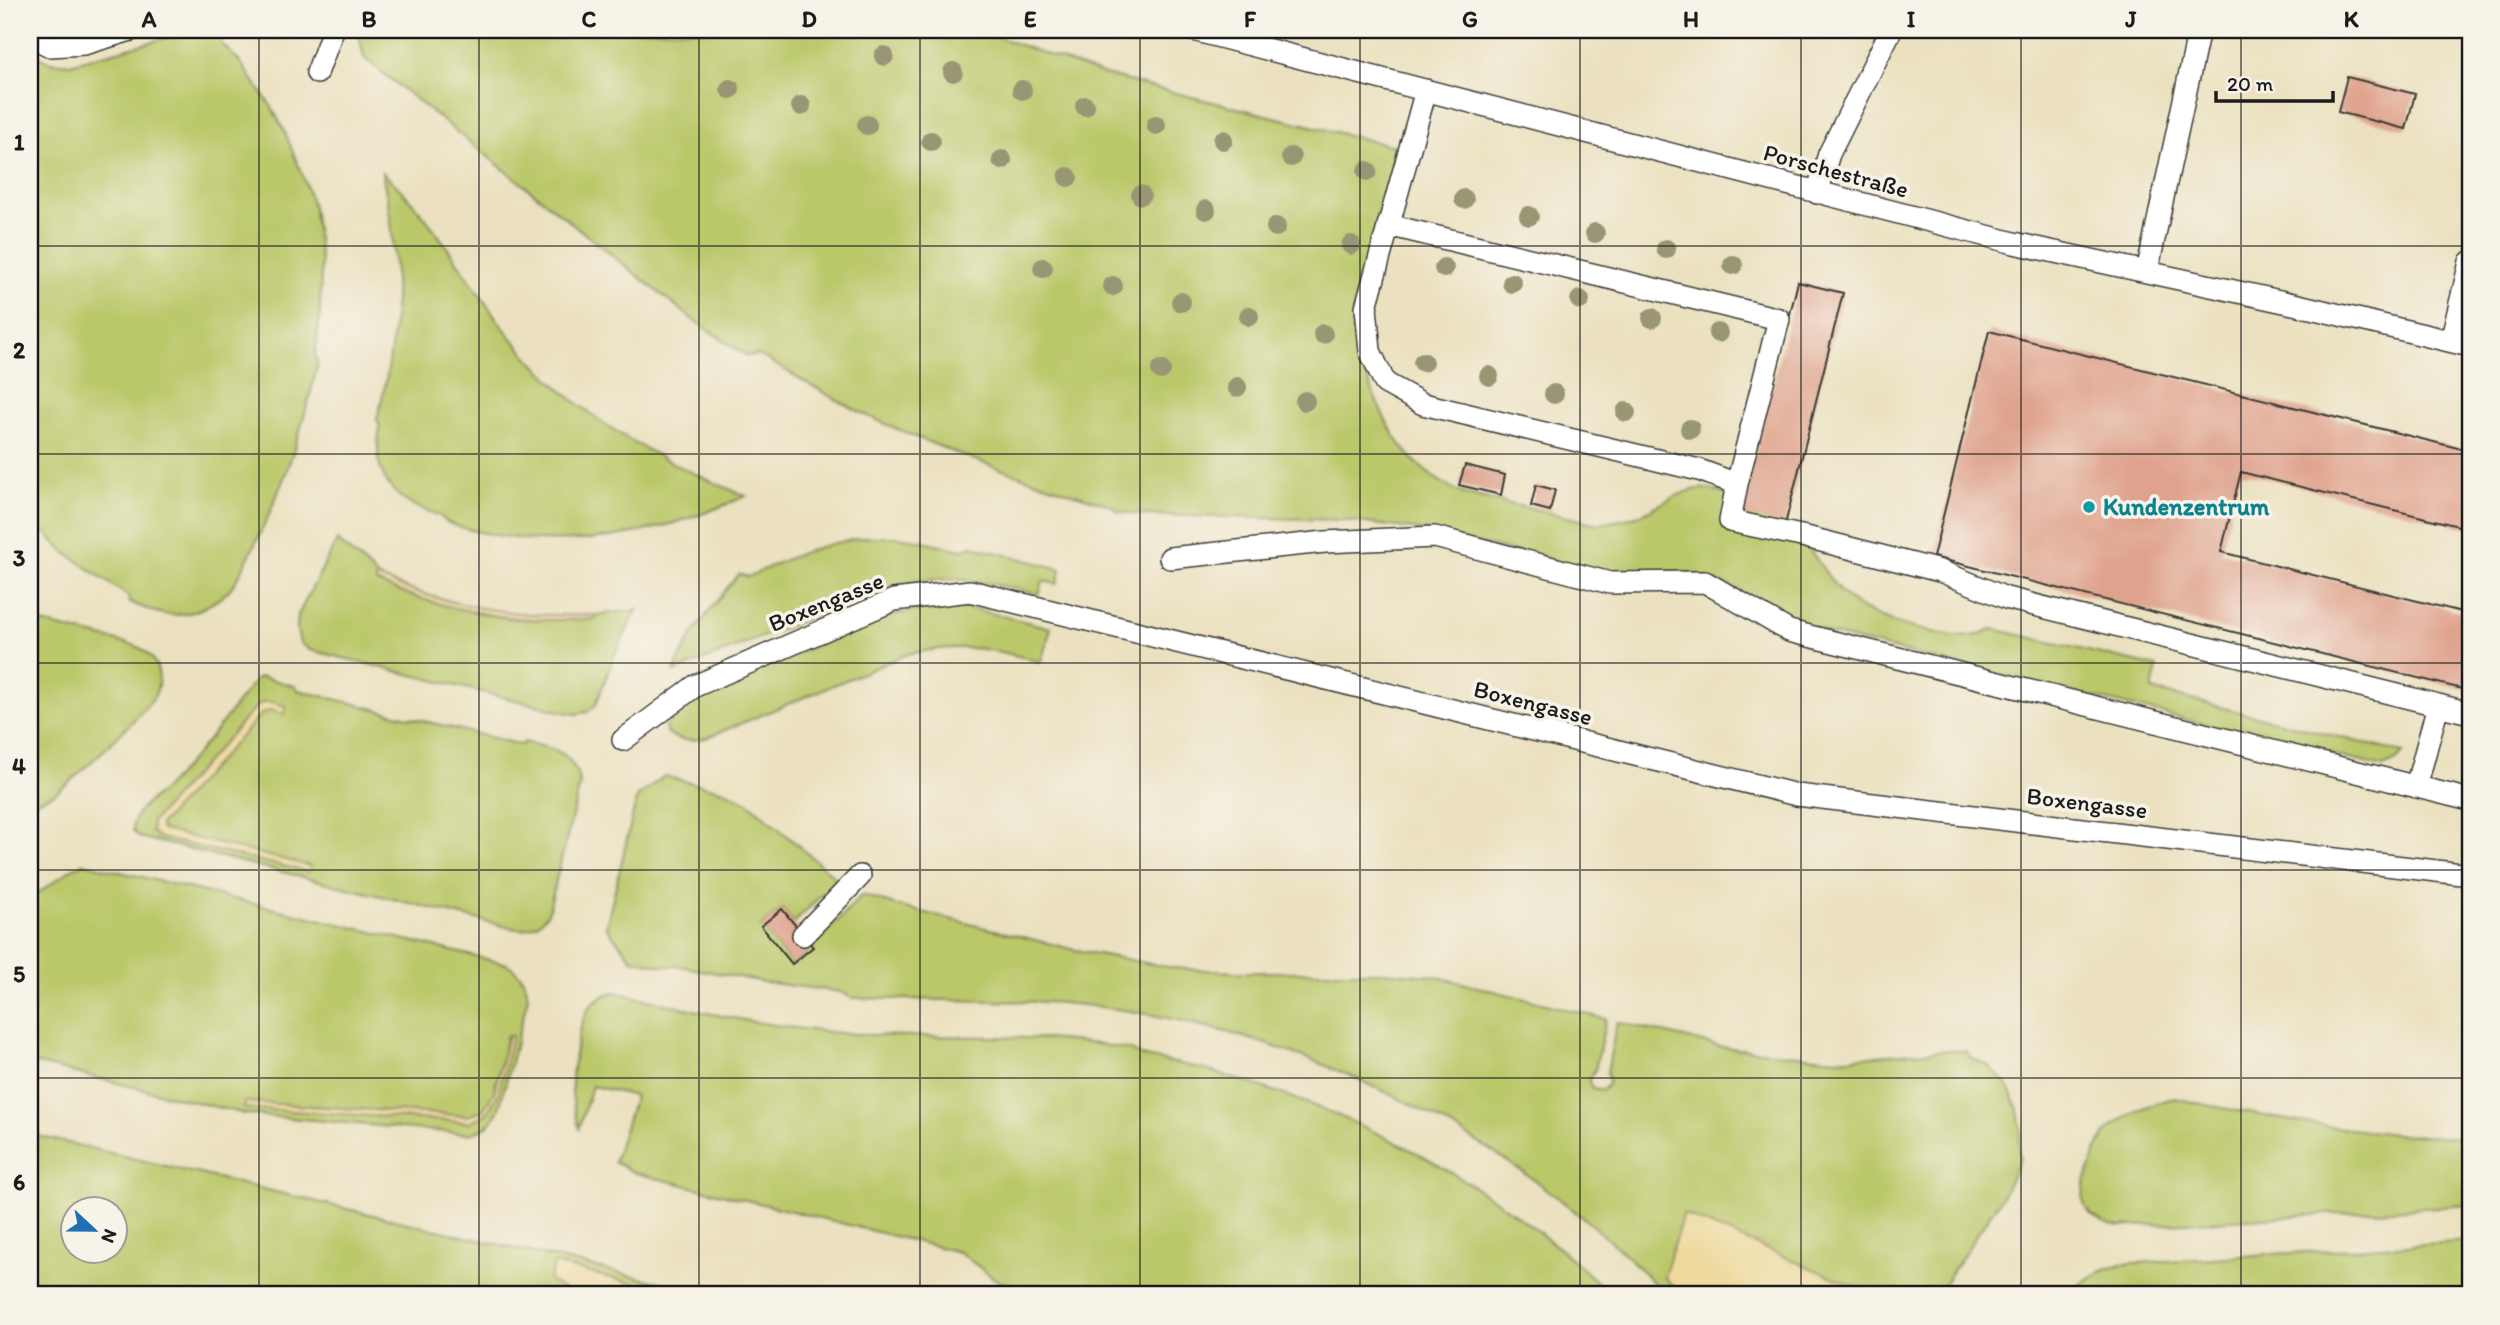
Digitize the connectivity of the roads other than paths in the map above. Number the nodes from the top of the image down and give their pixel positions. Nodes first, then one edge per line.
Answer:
1 (131, 30) edge
2 (333, 30) edge
3 (1193, 30) edge
4 (1891, 30) edge
5 (2199, 30) edge
6 (30, 36) edge
7 (317, 73) dead end
8 (1426, 90) junction
9 (1817, 193) junction
10 (1388, 225) junction
11 (2470, 262) edge
12 (2147, 272) junction
13 (2461, 344) edge
14 (1737, 484) junction
15 (1170, 558) dead end
16 (2438, 705) junction
17 (2470, 713) edge
18 (623, 740) dead end
19 (2416, 787) junction
20 (2470, 800) edge
21 (2470, 875) edge
22 (860, 876) dead end
23 (803, 935) dead end

1 - 6 lane
2 - 7 lane
3 - 8 lane, Porschestraße
4 - 9 lane
5 - 12 lane
8 - 9 lane, Porschestraße
8 - 10 lane
9 - 12 lane, Porschestraße
10 - 14 lane
10 - 14 lane
11 - 13 lane
12 - 13 lane, Porschestraße
14 - 16 lane
15 - 19 lane
16 - 17 lane
16 - 19 lane
18 - 21 lane, Boxengasse
19 - 20 lane
22 - 23 lane

